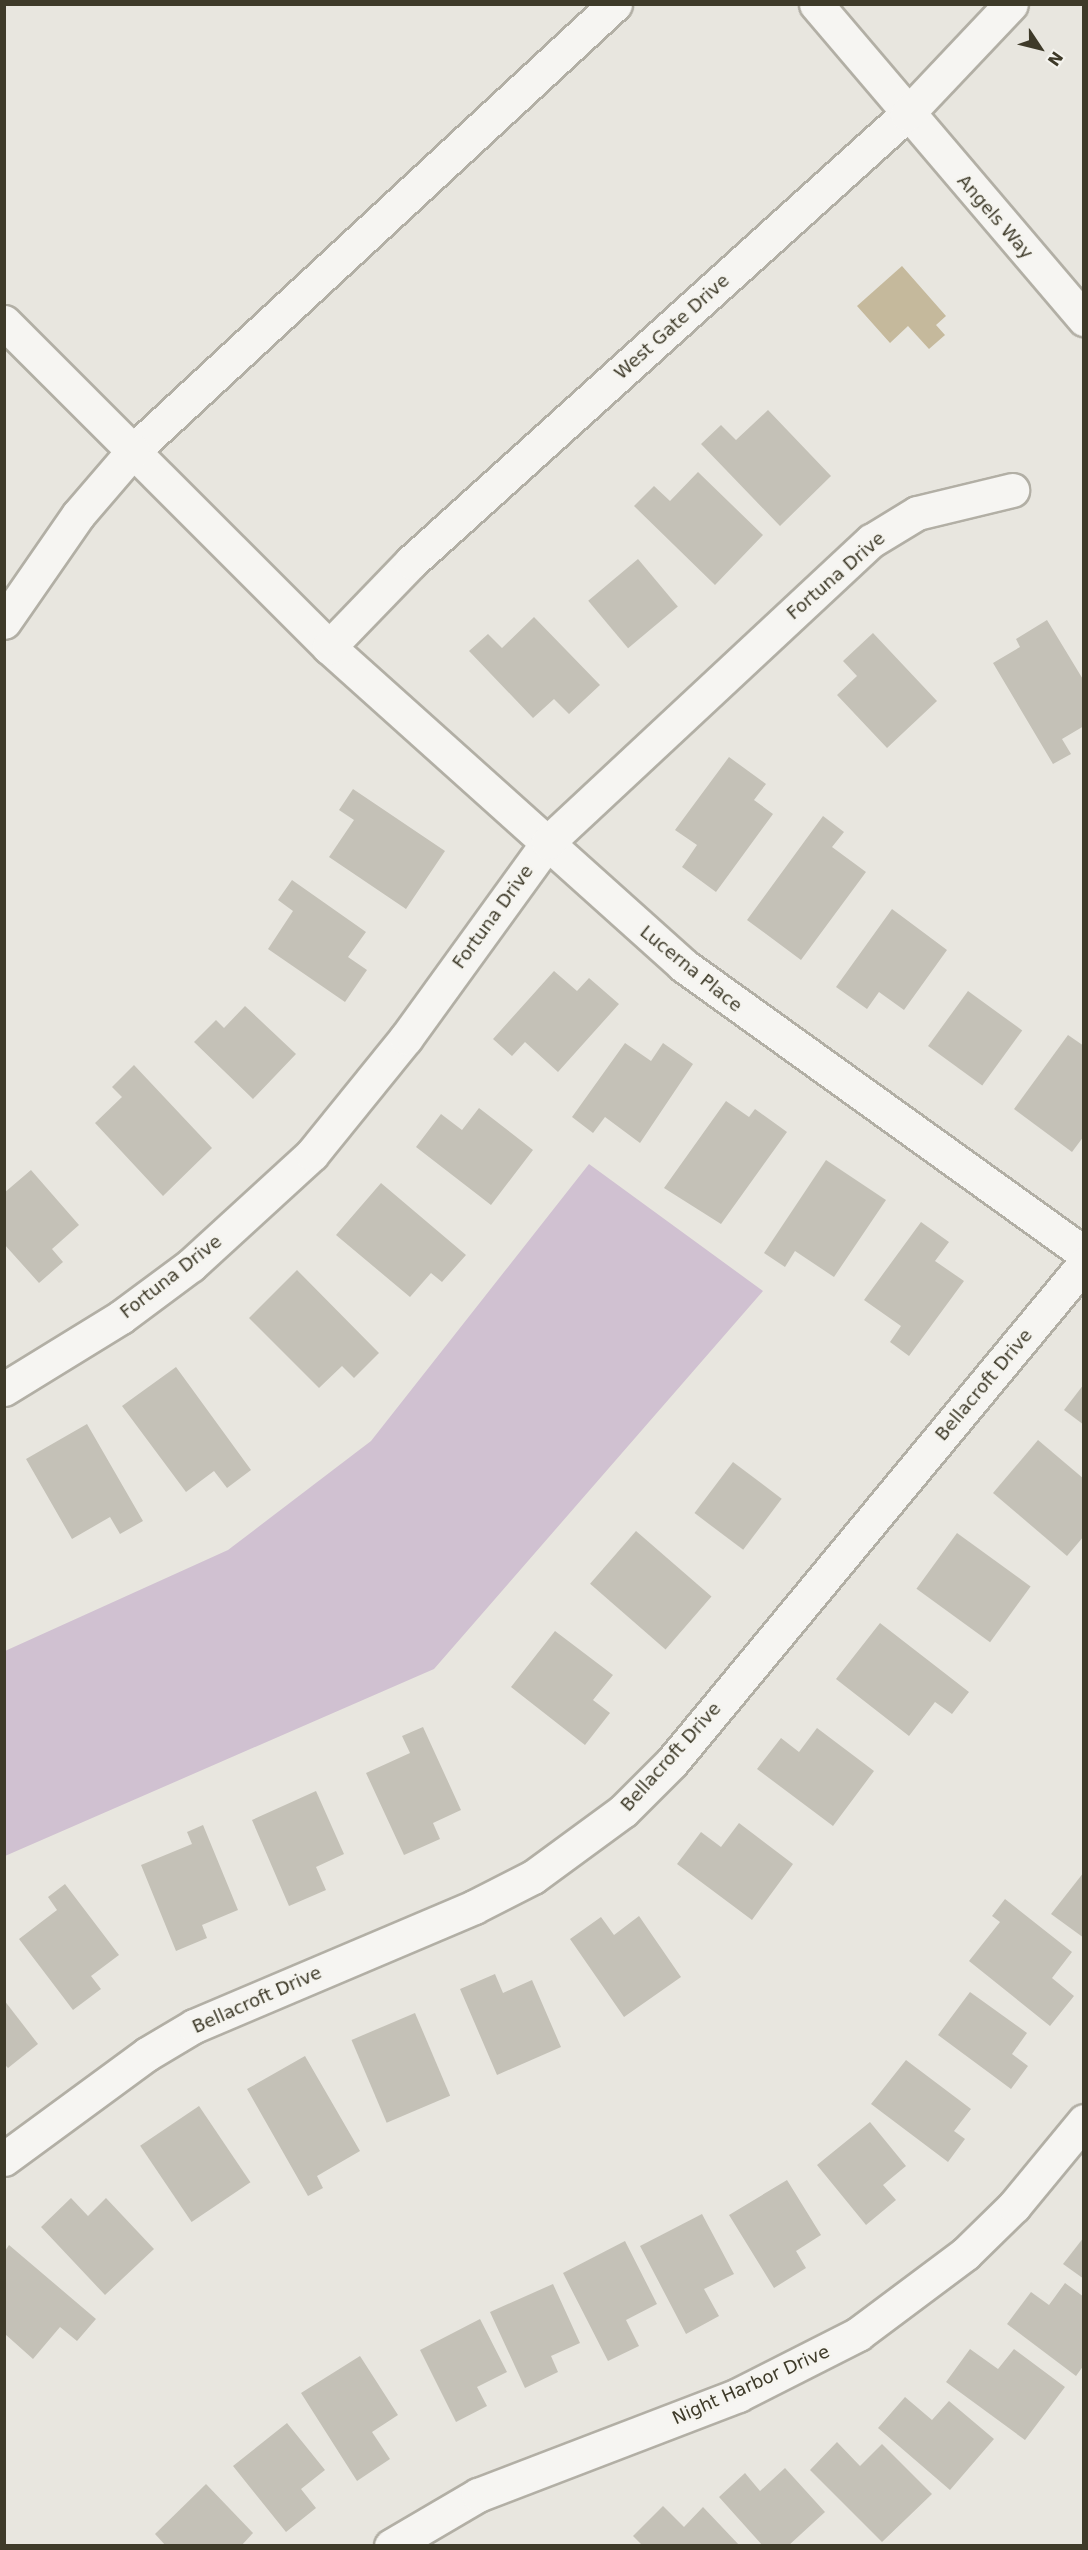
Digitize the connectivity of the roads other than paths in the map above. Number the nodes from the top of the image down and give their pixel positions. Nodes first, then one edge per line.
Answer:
1 (615, 4) edge
2 (816, 4) edge
3 (1011, 4) edge
4 (907, 114) junction
5 (1083, 319) edge
6 (4, 322) edge
7 (133, 451) junction
8 (1012, 490) dead end
9 (4, 622) edge
10 (329, 647) junction
11 (548, 842) junction
12 (1083, 1253) edge
13 (1083, 1264) edge
14 (4, 1389) edge
15 (1083, 2121) edge
16 (4, 2159) edge
17 (391, 2546) edge

1 - 7 street
2 - 4 street, Angels Way
3 - 4 street, West Gate Drive
4 - 5 street, Angels Way
4 - 10 street, West Gate Drive
6 - 7 street, Lucerna Place
7 - 9 street
7 - 10 street, Lucerna Place
8 - 11 street, Fortuna Drive
10 - 11 street, Lucerna Place
11 - 12 street, Lucerna Place
11 - 14 street, Fortuna Drive
13 - 16 street, Bellacroft Drive
15 - 17 street, Night Harbor Drive

